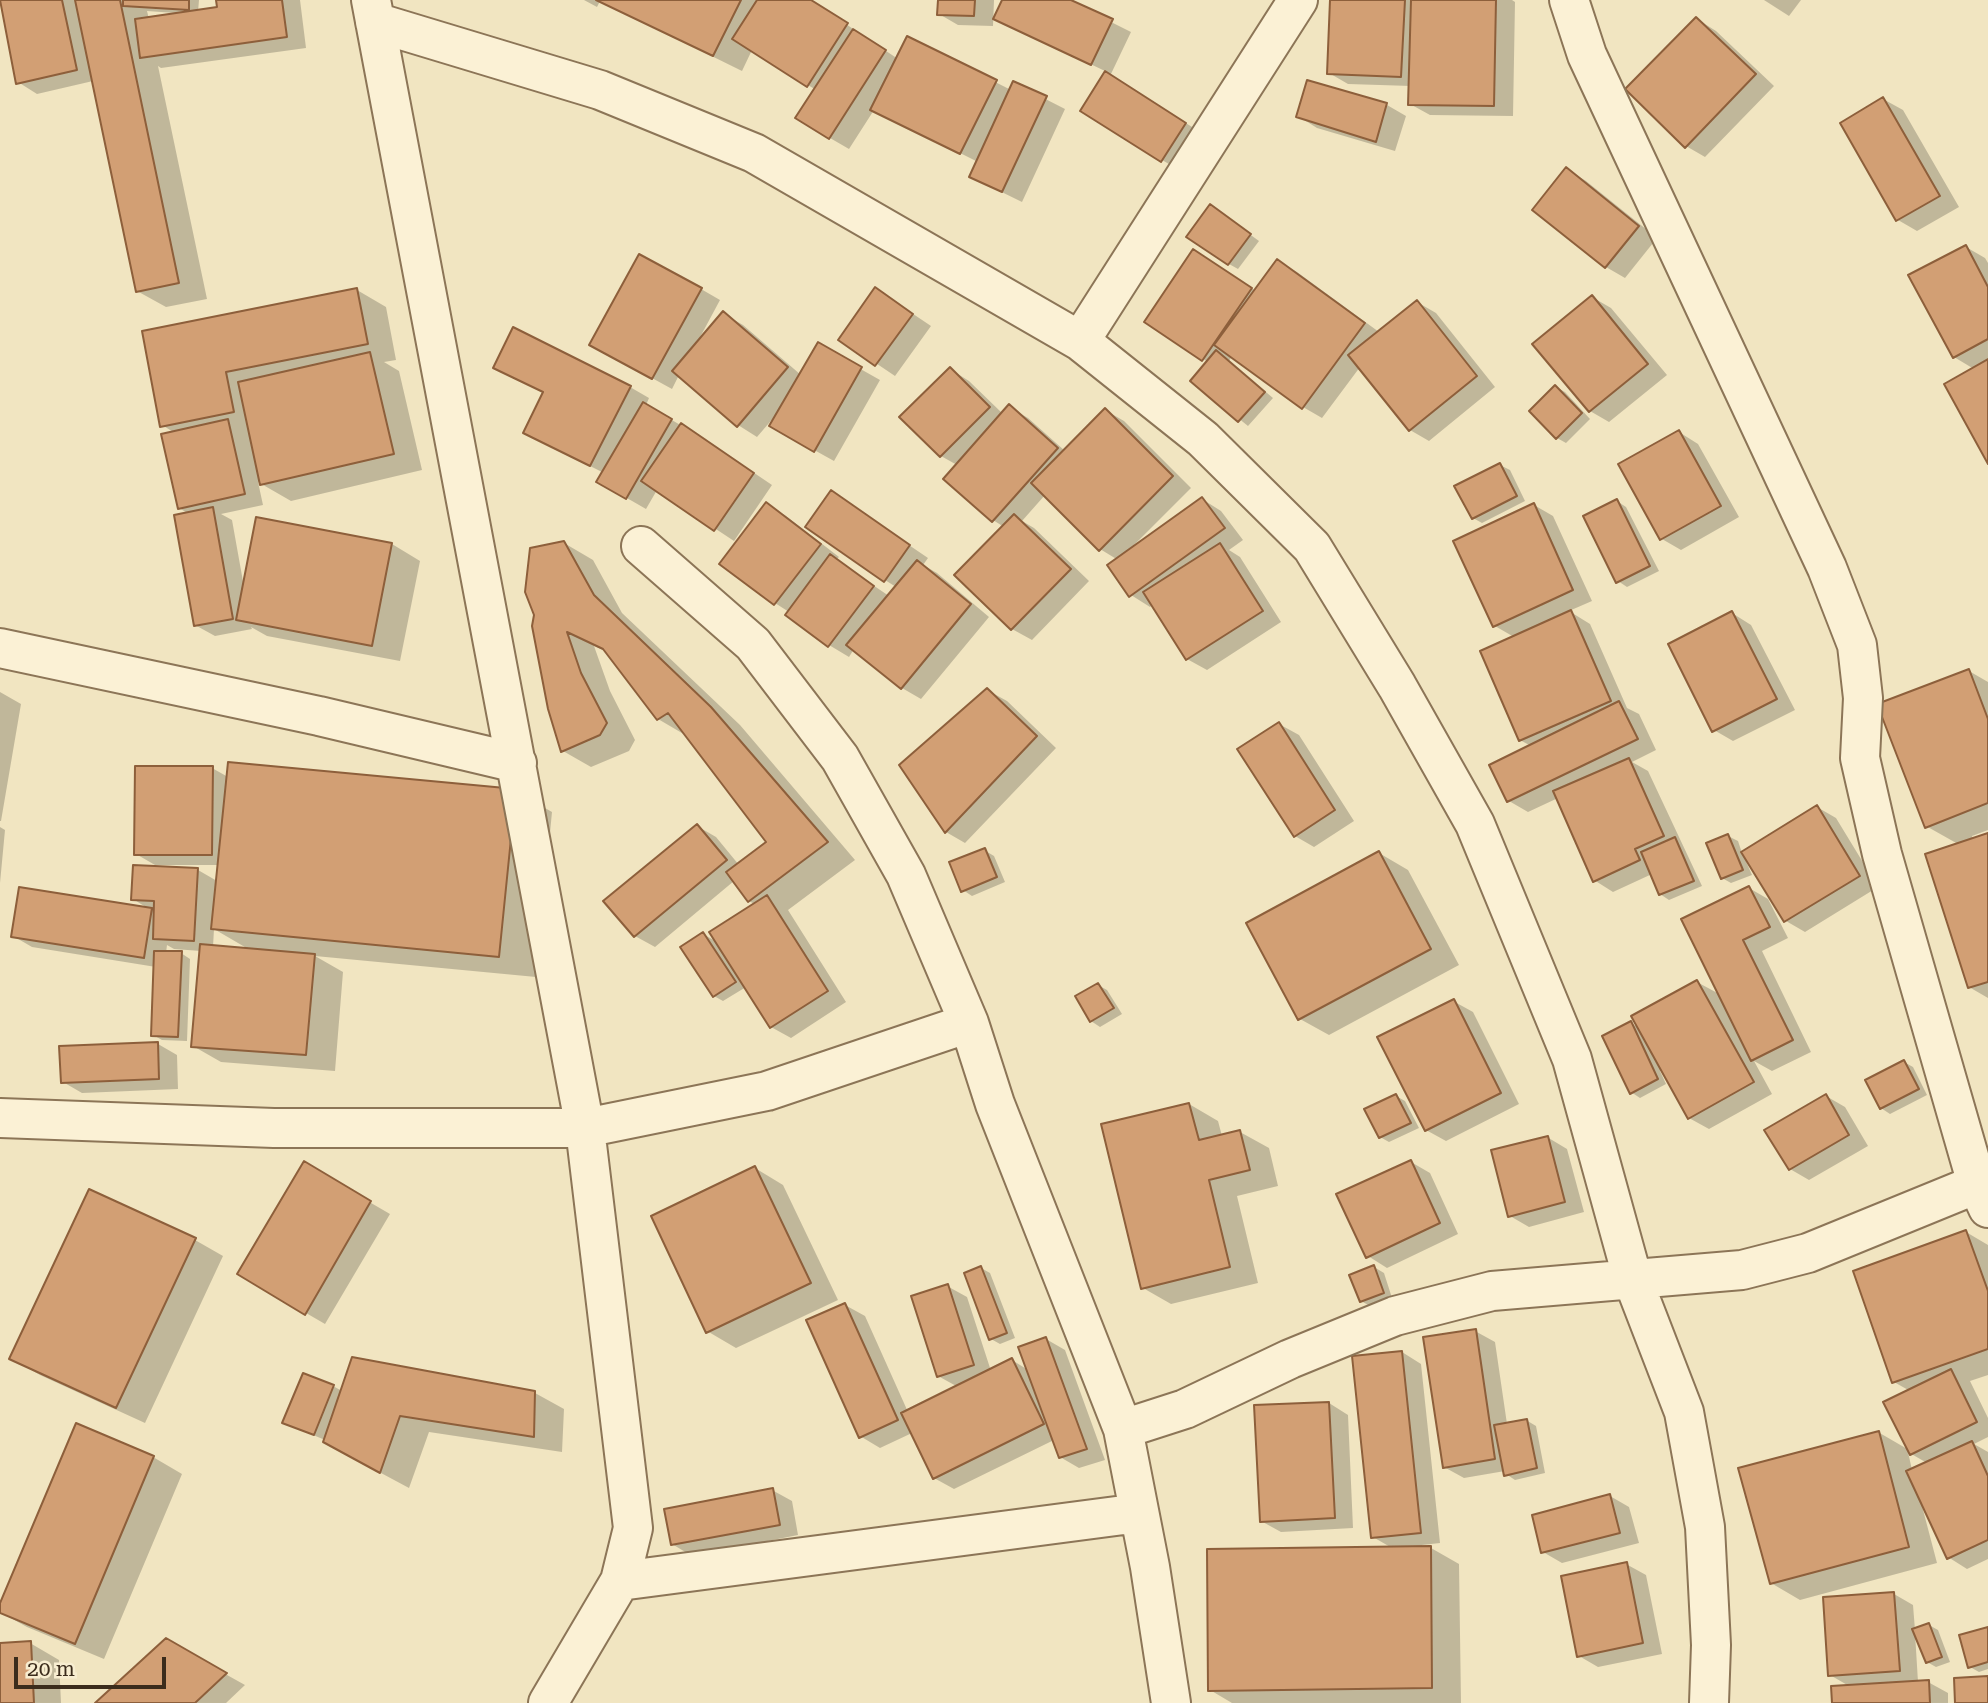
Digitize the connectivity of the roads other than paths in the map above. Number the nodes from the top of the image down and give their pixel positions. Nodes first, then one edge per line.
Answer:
1 (1298, 0) edge
2 (1569, 0) edge
3 (373, 11) edge
4 (1080, 341) junction
5 (641, 546) dead end
6 (0, 648) edge
7 (517, 763) junction
8 (969, 1023) junction
9 (0, 1118) edge
10 (586, 1128) junction
11 (1984, 1191) edge
12 (1633, 1280) junction
13 (1123, 1429) junction
14 (1139, 1513) junction
15 (620, 1581) junction
16 (548, 1703) edge
17 (1171, 1703) edge
18 (1709, 1703) edge

1 - 4 street
2 - 11 street
3 - 4 street
3 - 7 street
4 - 12 street
5 - 8 street
6 - 7 street
7 - 10 street
8 - 10 street
8 - 13 street
9 - 10 street
10 - 15 street
11 - 12 street
12 - 13 street
12 - 18 street
13 - 14 street
14 - 15 street
14 - 17 street
15 - 16 street

